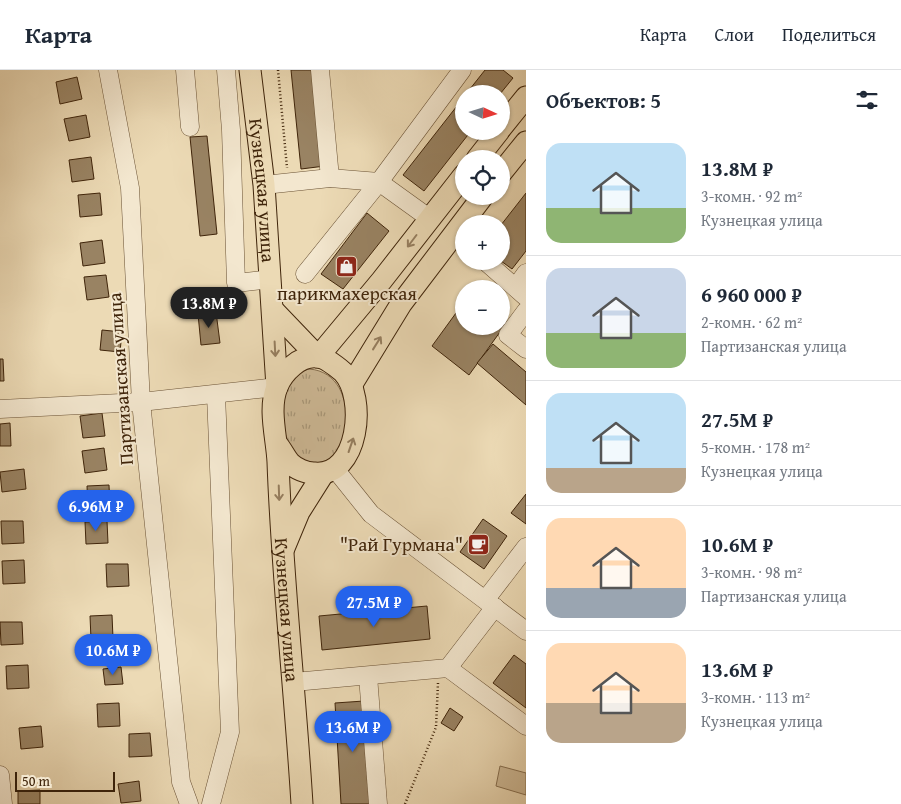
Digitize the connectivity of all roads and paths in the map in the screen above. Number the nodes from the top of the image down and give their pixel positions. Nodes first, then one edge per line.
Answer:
1 (108, 70) edge
2 (185, 70) edge
3 (226, 70) edge
4 (250, 70) edge
5 (278, 70) edge
6 (320, 70) edge
7 (462, 70) edge
8 (526, 97) edge
9 (510, 117) edge
10 (190, 127) dead end
11 (492, 140) edge
12 (526, 142) edge
13 (484, 150) edge
14 (510, 162) edge
15 (330, 178) junction
16 (379, 182) junction
17 (288, 183) junction
18 (264, 185) junction
19 (455, 186) edge
20 (429, 218) junction
21 (455, 243) edge
22 (499, 270) edge
23 (306, 274) dead end
24 (271, 279) junction
25 (523, 286) edge
26 (273, 310) junction
27 (526, 311) edge
28 (526, 349) edge
29 (318, 357) junction
30 (352, 384) junction
31 (277, 387) junction
32 (216, 395) junction
33 (141, 402) junction
34 (0, 409) edge
35 (277, 444) junction
36 (329, 472) junction
37 (526, 547) edge
38 (281, 555) junction
39 (491, 603) junction
40 (525, 630) edge
41 (443, 668) junction
42 (368, 676) junction
43 (294, 682) junction
44 (526, 726) edge
45 (0, 775) edge
46 (3, 804) edge
47 (189, 804) edge
48 (211, 804) edge
49 (302, 804) edge
50 (378, 804) edge
51 (405, 804) edge

1 - 33 street, Партизанская улица
2 - 10 street
3 - 24 street
4 - 18 main road, Кузнецкая улица
5 - 17 path
6 - 15 street
7 - 16 street
8 - 9 main road
11 - 13 main road
12 - 14 main road
15 - 16 street
15 - 17 street
16 - 20 street
16 - 23 street
17 - 18 street
18 - 24 main road, Кузнецкая улица
19 - 20 main road
20 -> 29 main road
30 -> 21 main road
22 - 25 street
24 - 26 main road, Кузнецкая улица
26 - 29 main road
26 -> 31 main road, Кузнецкая улица
27 - 28 street
29 - 30 main road
29 - 31 main road
36 -> 30 main road
31 - 32 street
31 - 35 main road
32 - 33 street
32 - 48 street
33 - 34 street
33 - 47 street, Партизанская улица
35 - 36 main road
35 -> 38 main road, Кузнецкая улица
36 - 38 main road
36 - 39 street
37 - 39 street
38 - 43 main road, Кузнецкая улица
39 - 40 street
39 - 41 street
41 - 42 street
41 - 44 street
41 - 51 path
42 - 43 street
42 - 50 street
43 - 49 main road, Кузнецкая улица
45 - 46 street

